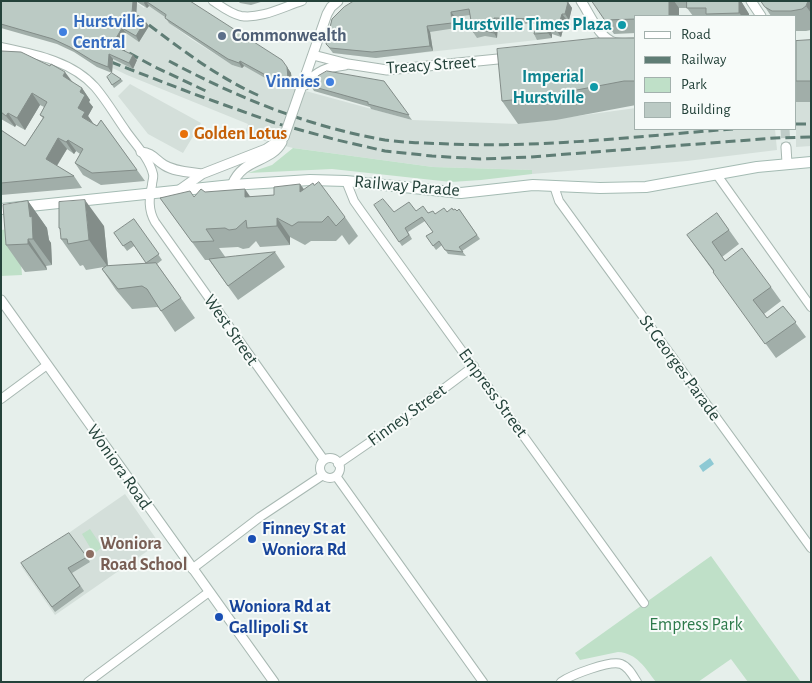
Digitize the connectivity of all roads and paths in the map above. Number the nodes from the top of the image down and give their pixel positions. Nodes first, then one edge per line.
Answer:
1 (214, 1) edge
2 (302, 1) edge
3 (338, 1) edge
4 (581, 1) edge
5 (751, 1) edge
6 (759, 15) edge
7 (634, 43) edge
8 (634, 44) edge
9 (1, 47) edge
10 (608, 48) edge
11 (313, 55) junction
12 (519, 57) edge
13 (348, 64) junction
14 (300, 91) junction
15 (284, 137) junction
16 (786, 147) tunnel mouth
17 (141, 152) junction
18 (811, 162) edge
19 (787, 164) junction
20 (202, 174) junction
21 (718, 175) junction
22 (346, 181) junction
23 (232, 185) junction
24 (554, 186) junction
25 (176, 191) junction
26 (150, 195) junction
27 (1, 209) edge
28 (1, 300) edge
29 (811, 306) edge
30 (47, 365) junction
31 (474, 366) junction
32 (1, 399) edge
33 (324, 460) junction
34 (338, 464) junction
35 (323, 475) junction
36 (336, 476) junction
37 (811, 548) edge
38 (192, 569) junction
39 (209, 592) junction
40 (644, 603) dead end
41 (88, 682) edge
42 (274, 682) edge
43 (483, 682) edge
44 (561, 682) edge
45 (637, 682) edge

1 - 2 street
3 - 11 street
4 - 7 street
5 - 6 street
8 - 10 street
9 - 17 street, West Street
11 - 13 street, Treacy Street
11 - 14 street
12 - 13 street, Treacy Street
13 - 14 street
14 - 15 street, bridge
15 - 20 street
15 - 23 street
16 - 19 street
17 - 20 street
17 - 26 street, West Street
18 - 19 main road, Railway Parade
19 - 21 main road, Railway Parade
20 - 25 street
21 - 24 main road, Railway Parade
21 - 29 street
22 - 23 main road, Railway Parade
22 - 24 main road, Railway Parade
22 - 31 street, Empress Street
23 - 25 main road, Railway Parade
24 - 37 street, St Georges Parade
25 - 26 main road, Railway Parade
26 - 27 main road, Railway Parade
26 - 33 street, West Street
28 - 30 street, Woniora Road
30 - 32 street
30 - 38 street, Woniora Road
31 - 34 street, Finney Street
31 - 40 street, Empress Street
33 - 34 street
33 - 35 street
34 - 36 street
35 - 36 street
35 - 38 street
36 - 43 street
38 - 39 street, Woniora Road
39 - 41 street
39 - 42 street, Woniora Road
44 - 45 street

